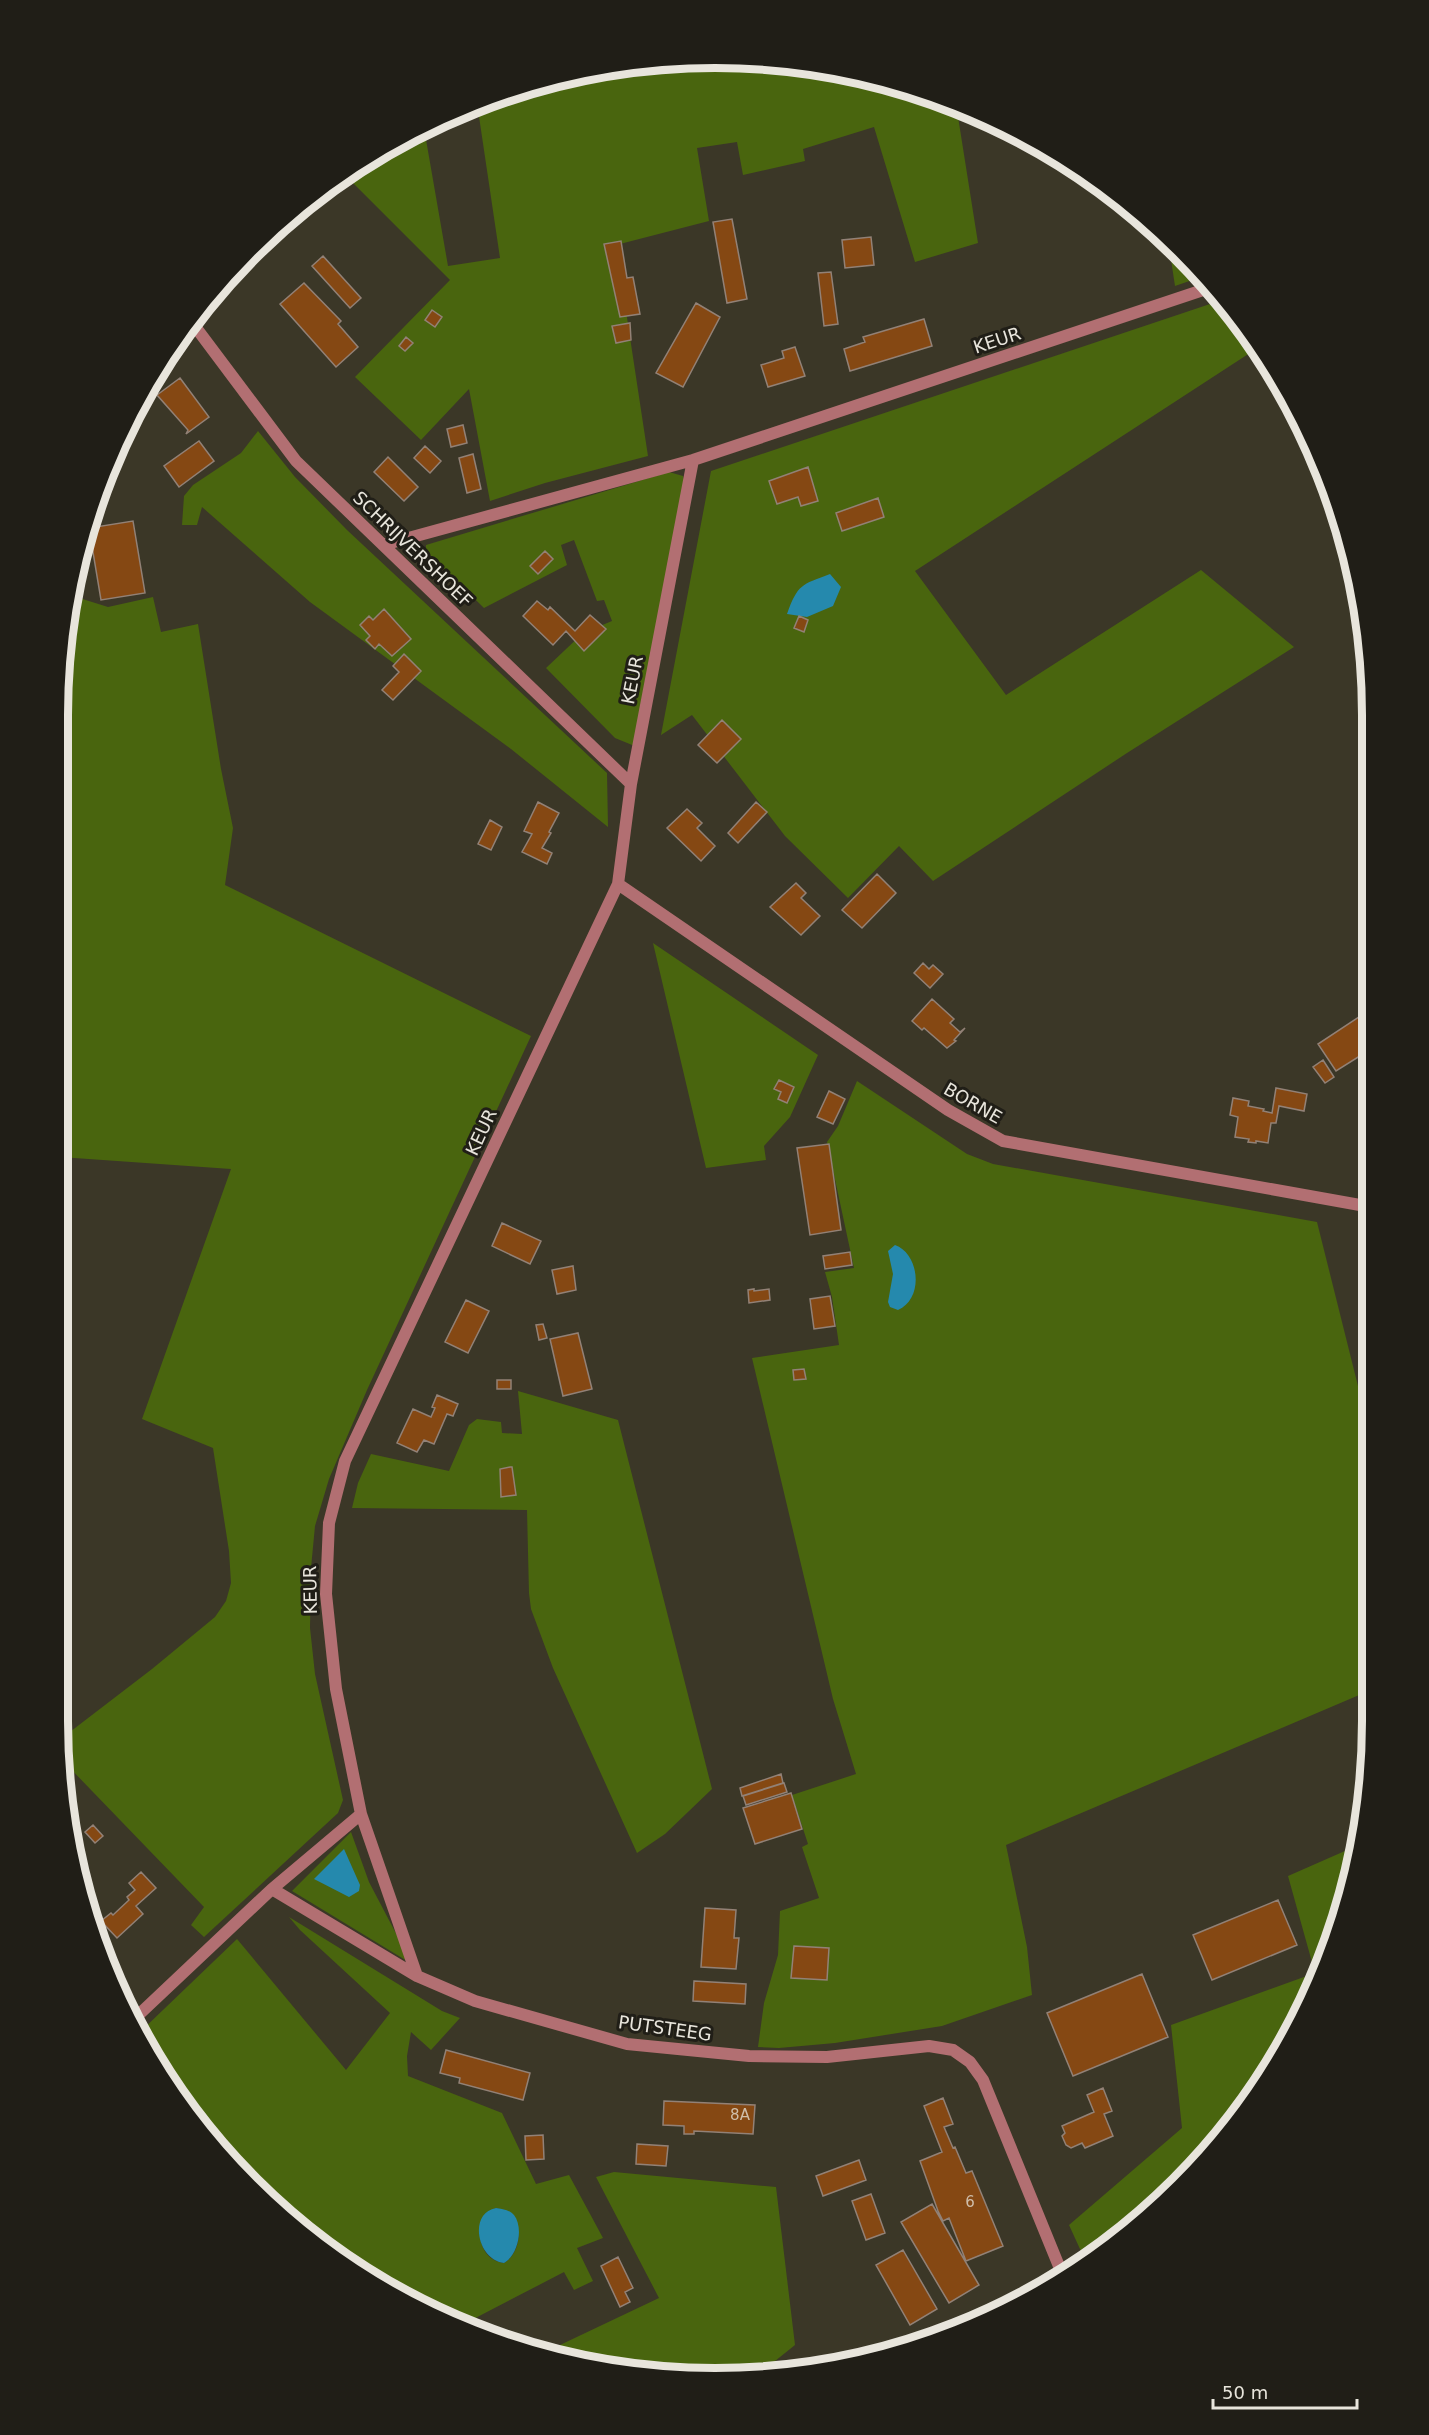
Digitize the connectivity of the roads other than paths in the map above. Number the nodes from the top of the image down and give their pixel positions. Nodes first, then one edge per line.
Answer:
1 (1203, 290) edge
2 (196, 328) edge
3 (693, 460) junction
4 (383, 545) junction
5 (631, 784) junction
6 (618, 884) junction
7 (1362, 1205) edge
8 (361, 1814) junction
9 (272, 1889) junction
10 (417, 1976) junction
11 (138, 2015) edge
12 (1059, 2267) edge

1 - 3 street, KEUR
2 - 4 street, SCHRIJVERSHOEF
3 - 4 street, KEUR
3 - 5 street, KEUR
4 - 5 street, SCHRIJVERSHOEF
5 - 6 street, KEUR
6 - 7 street, BORNE
6 - 8 street, KEUR
8 - 9 street
8 - 10 street, KEUR
9 - 10 street, PUTSTEEG
9 - 11 street
10 - 12 street, PUTSTEEG

